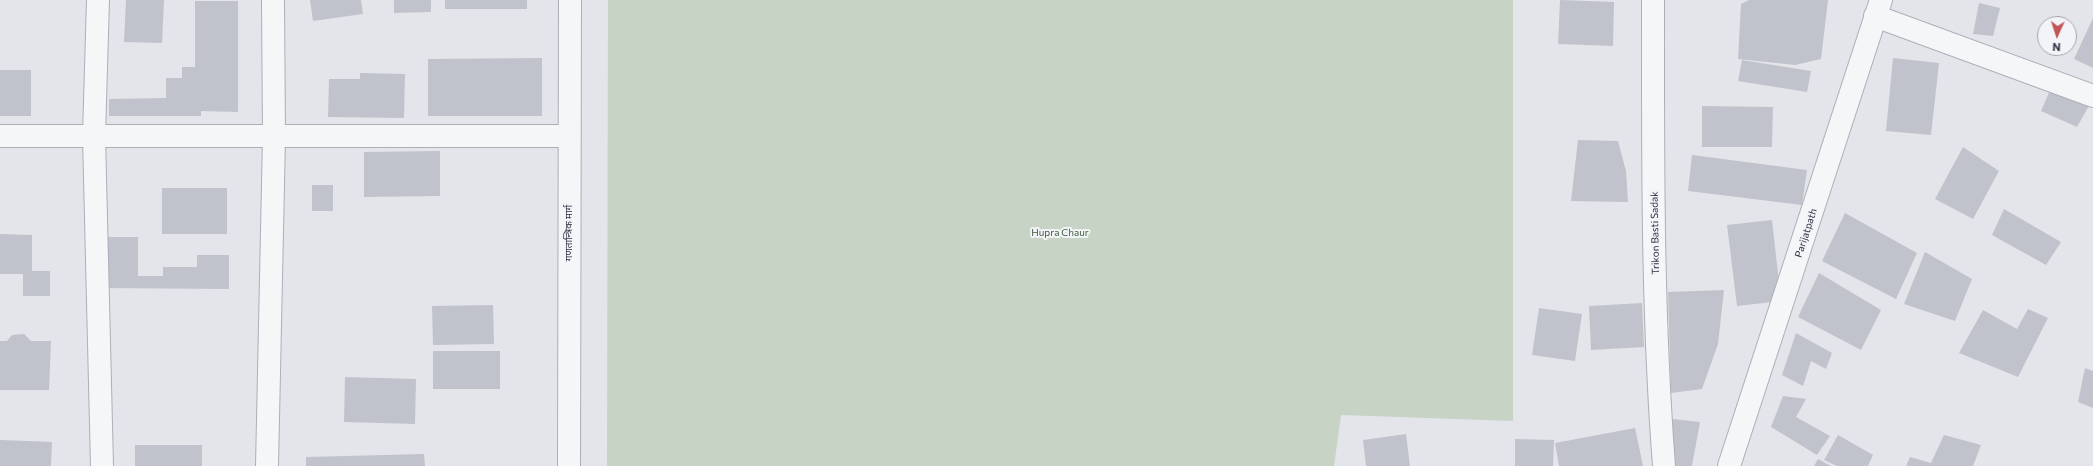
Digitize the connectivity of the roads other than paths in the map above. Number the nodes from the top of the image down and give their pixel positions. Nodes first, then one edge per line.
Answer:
1 (98, 0) edge
2 (273, 0) edge
3 (570, 0) edge
4 (1653, 0) edge
5 (1878, 8) edge
6 (2093, 96) edge
7 (0, 136) edge
8 (94, 136) junction
9 (569, 136) junction
10 (274, 137) junction
11 (102, 466) edge
12 (267, 466) edge
13 (569, 466) edge
14 (1664, 466) edge
15 (1729, 466) edge

1 - 8 street
2 - 10 street
3 - 9 street, गणतान्त्रिक मार्ग
4 - 14 street, Trikon Basti Sadak
5 - 6 street
5 - 15 street, Parijatpath
7 - 8 street
8 - 10 street
8 - 11 street
9 - 10 street
9 - 13 street, गणतान्त्रिक मार्ग
10 - 12 street

